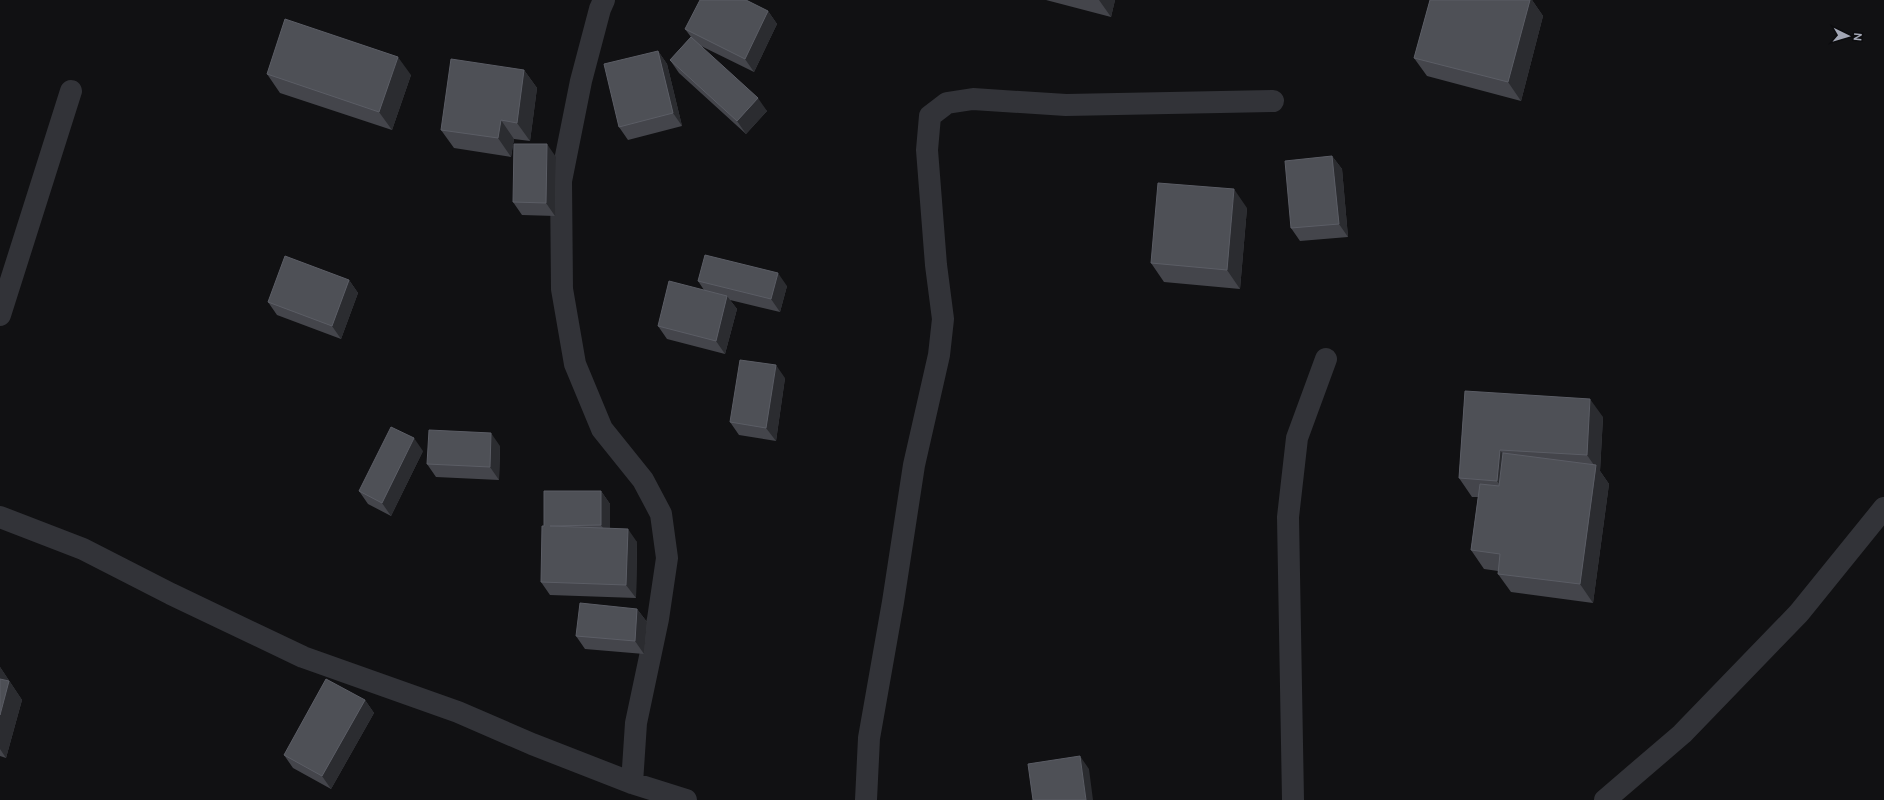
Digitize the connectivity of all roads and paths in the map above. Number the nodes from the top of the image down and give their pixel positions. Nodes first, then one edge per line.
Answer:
1 (604, 0) edge
2 (71, 91) dead end
3 (1272, 101) dead end
4 (0, 315) edge
5 (1326, 359) dead end
6 (1884, 508) edge
7 (0, 517) edge
8 (632, 783) junction
9 (686, 800) edge
10 (866, 800) edge
11 (1293, 800) edge
12 (1605, 800) edge

1 - 8 street
2 - 4 street
3 - 10 street
5 - 11 street
6 - 12 street
7 - 8 street
8 - 9 street

